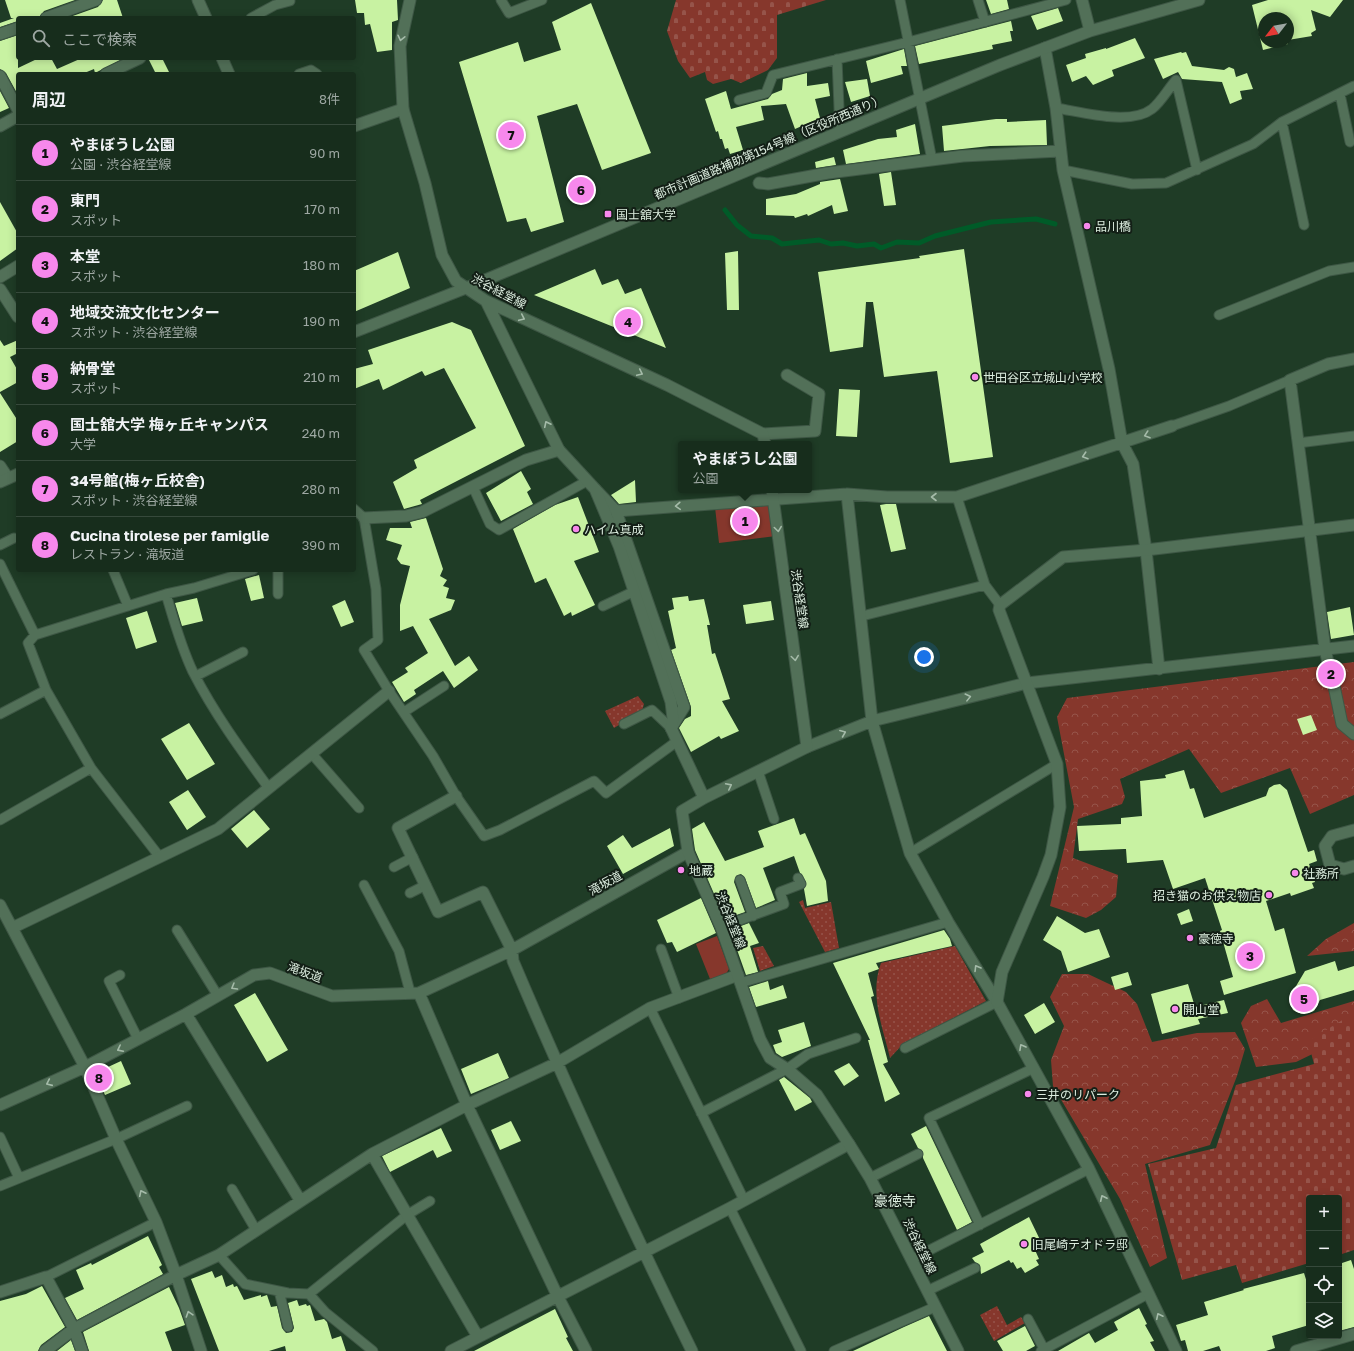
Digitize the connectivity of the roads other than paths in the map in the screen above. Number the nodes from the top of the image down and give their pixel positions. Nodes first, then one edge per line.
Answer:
1 (96, 0) edge
2 (198, 0) edge
3 (410, 0) edge
4 (501, 0) edge
5 (542, 0) edge
6 (900, 0) edge
7 (978, 0) edge
8 (1066, 0) edge
9 (1082, 0) edge
10 (1199, 0) edge
11 (290, 1) dead end
12 (52, 16) edge
13 (205, 16) edge
14 (255, 16) edge
15 (985, 22) junction
16 (16, 29) edge
17 (1090, 32) junction
18 (0, 34) edge
19 (908, 42) junction
20 (1045, 48) junction
21 (837, 59) junction
22 (136, 60) edge
23 (223, 60) edge
24 (110, 72) edge
25 (228, 72) edge
26 (0, 76) edge
27 (1354, 86) edge
28 (1340, 94) junction
29 (918, 99) junction
30 (739, 100) dead end
31 (16, 106) edge
32 (1056, 108) junction
33 (403, 109) junction
34 (16, 117) edge
35 (1282, 122) junction
36 (356, 125) edge
37 (0, 126) edge
38 (840, 132) junction
39 (1350, 142) dead end
40 (1060, 151) junction
41 (932, 160) junction
42 (1063, 170) junction
43 (1197, 170) junction
44 (759, 183) dead end
45 (1304, 225) dead end
46 (16, 267) edge
47 (1354, 267) edge
48 (0, 277) edge
49 (466, 288) junction
50 (0, 289) edge
51 (486, 302) junction
52 (16, 314) edge
53 (1219, 315) dead end
54 (356, 331) edge
55 (1354, 359) edge
56 (787, 375) dead end
57 (1290, 380) junction
58 (1172, 426) joint
59 (1354, 436) edge
60 (764, 439) edge
61 (1298, 442) junction
62 (1122, 443) junction
63 (559, 450) junction
64 (0, 466) edge
65 (9, 478) edge
66 (591, 485) junction
67 (473, 487) junction
68 (773, 494) edge
69 (847, 494) junction
70 (957, 497) junction
71 (356, 511) edge
72 (616, 511) junction
73 (364, 518) junction
74 (1354, 525) edge
75 (1309, 531) junction
76 (14, 538) dead end
77 (0, 545) edge
78 (1146, 550) junction
79 (0, 564) edge
80 (114, 572) edge
81 (246, 572) edge
82 (278, 572) edge
83 (985, 586) junction
84 (639, 589) junction
85 (166, 594) junction
86 (278, 594) dead end
87 (1000, 605) junction
88 (128, 606) junction
89 (603, 606) dead end
90 (862, 616) junction
91 (35, 635) junction
92 (1354, 646) edge
93 (1325, 649) junction
94 (243, 652) dead end
95 (1329, 667) dead end
96 (1159, 669) junction
97 (196, 676) junction
98 (1333, 681) dead end
99 (1027, 683) junction
100 (444, 686) dead end
101 (46, 690) junction
102 (388, 691) junction
103 (404, 712) junction
104 (0, 714) edge
105 (872, 721) junction
106 (624, 724) dead end
107 (671, 728) junction
108 (1354, 734) edge
109 (676, 742) junction
110 (806, 747) junction
111 (312, 754) junction
112 (1057, 764) junction
113 (91, 768) junction
114 (758, 771) junction
115 (268, 787) junction
116 (456, 796) junction
117 (704, 798) junction
118 (359, 808) dead end
119 (774, 819) dead end
120 (0, 820) edge
121 (1353, 833) edge
122 (688, 852) junction
123 (910, 853) junction
124 (159, 856) junction
125 (413, 857) junction
126 (1354, 866) edge
127 (394, 867) dead end
128 (798, 878) dead end
129 (740, 880) dead end
130 (364, 885) dead end
131 (426, 885) junction
132 (410, 893) dead end
133 (0, 905) edge
134 (753, 916) junction
135 (948, 922) junction
136 (721, 927) junction
137 (12, 928) junction
138 (177, 930) dead end
139 (661, 949) dead end
140 (512, 950) junction
141 (120, 975) dead end
142 (739, 979) junction
143 (414, 992) junction
144 (218, 996) junction
145 (679, 998) junction
146 (997, 1002) junction
147 (650, 1008) junction
148 (186, 1014) junction
149 (856, 1038) dead end
150 (138, 1039) junction
151 (905, 1048) dead end
152 (556, 1063) junction
153 (85, 1067) junction
154 (1034, 1068) junction
155 (787, 1070) junction
156 (0, 1104) edge
157 (467, 1105) junction
158 (187, 1106) dead end
159 (701, 1113) junction
160 (0, 1137) edge
161 (116, 1139) junction
162 (849, 1144) junction
163 (372, 1154) junction
164 (918, 1154) dead end
165 (1090, 1169) junction
166 (19, 1178) junction
167 (870, 1178) junction
168 (0, 1186) edge
169 (232, 1189) dead end
170 (300, 1200) junction
171 (744, 1200) junction
172 (430, 1202) dead end
173 (730, 1208) junction
174 (407, 1215) junction
175 (156, 1222) junction
176 (980, 1225) junction
177 (256, 1230) junction
178 (643, 1253) junction
179 (219, 1255) junction
180 (912, 1259) junction
181 (975, 1268) dead end
182 (176, 1275) junction
183 (46, 1277) junction
184 (279, 1291) junction
185 (927, 1291) junction
186 (0, 1292) edge
187 (309, 1294) junction
188 (1148, 1294) junction
189 (558, 1296) junction
190 (935, 1307) junction
191 (1028, 1319) dead end
192 (288, 1327) dead end
193 (74, 1329) junction
194 (1354, 1334) edge
195 (478, 1337) junction
196 (1042, 1350) edge
197 (45, 1351) edge
198 (82, 1351) edge
199 (201, 1351) edge
200 (373, 1351) edge
201 (451, 1351) edge
202 (586, 1351) edge
203 (692, 1351) edge
204 (801, 1351) edge
205 (834, 1351) edge
206 (958, 1351) edge
207 (1176, 1351) edge
208 (1296, 1351) edge

1 - 12 street
2 - 13 street
3 -> 33 street, 渋谷経堂線
4 - 5 lane
6 - 19 lane
7 - 15 lane
8 - 15 lane
9 - 17 street
10 - 17 street, 都市計画道路補助第154号線（区役所西通り）
11 - 14 lane
15 - 19 lane
16 - 18 street
17 - 20 street, 都市計画道路補助第154号線（区役所西通り）
19 - 21 lane
19 - 29 lane
20 - 29 street, 都市計画道路補助第154号線（区役所西通り）
20 - 32 street
21 - 30 lane
21 - 38 lane
22 - 24 street
23 - 25 street
26 - 31 street
27 - 28 lane
28 - 35 lane
28 - 39 lane
29 - 38 street, 都市計画道路補助第154号線（区役所西通り）
29 - 41 lane
32 - 40 street
32 - 43 lane
33 - 36 street
33 - 49 street, 渋谷経堂線
34 - 37 street
35 - 43 lane
35 - 45 lane
38 - 49 street, 都市計画道路補助第154号線（区役所西通り）
40 - 41 street
40 - 42 street
41 - 44 street
42 - 43 lane
42 - 62 street
46 - 48 street
47 - 53 lane
49 - 51 street, 渋谷経堂線
49 - 54 street, 都市計画道路補助第154号線（区役所西通り）
50 - 52 street
51 -> 60 street, 渋谷経堂線
63 -> 51 street
55 - 57 street
56 - 60 street
57 - 58 lane
57 - 61 street
58 -> 62 street
59 - 61 lane
61 - 75 street
62 -> 70 street
62 - 78 street
63 - 66 street
63 - 67 street
64 - 65 street
66 - 67 lane
66 - 72 street
66 - 84 street
67 - 73 street
68 - 69 street
68 -> 72 street
68 -> 110 street, 渋谷経堂線
70 -> 69 street
69 - 90 street
70 - 83 lane
71 - 73 lane
72 - 84 street
73 - 102 lane
74 - 75 street
75 - 78 street
75 - 93 street
76 - 77 lane
78 - 87 street
78 - 96 street
79 - 91 lane
80 - 88 lane
81 - 85 lane
82 - 86 lane
83 - 87 lane
83 - 90 lane
84 - 89 lane
84 - 107 street
85 - 88 lane
85 - 97 lane
87 - 99 street
88 - 91 lane
90 - 105 street
91 - 101 lane
92 - 93 street
93 - 95 street
93 - 96 street
94 - 97 lane
96 - 99 street
97 - 115 lane
98 - 108 street
105 -> 99 street
99 - 112 street
100 - 103 lane
101 - 104 lane
101 - 113 lane
102 - 103 lane
102 - 111 street
103 - 116 lane
110 -> 105 street
105 - 123 street
106 - 107 lane
107 - 109 street
109 - 116 lane
109 - 117 street
110 - 114 street, 渋谷経堂線
111 - 115 street
111 - 118 lane
112 - 123 lane
112 - 146 street
113 - 120 lane
113 - 124 lane
117 -> 114 street, 渋谷経堂線
114 - 119 lane
115 - 124 street
116 - 125 street
117 - 122 street, 渋谷経堂線
121 - 126 street
122 - 136 street, 渋谷経堂線
122 - 140 street, 滝坂道
123 - 135 street
124 - 137 street
125 - 127 lane
125 - 131 street
128 - 134 lane
129 - 134 lane
130 - 143 lane
131 - 132 lane
131 - 140 street
133 - 137 street
134 - 136 lane
135 - 142 lane
146 -> 135 street
136 - 142 street, 渋谷経堂線
137 - 153 street
138 - 144 lane
139 - 145 lane
140 - 143 street, 滝坂道
140 - 152 street
141 - 150 lane
142 - 145 street
142 - 155 street, 渋谷経堂線
143 -> 144 street, 滝坂道
143 - 157 street
144 - 148 street, 滝坂道
145 - 147 street
146 - 151 lane
154 -> 146 street
147 - 152 street
147 - 159 lane
148 - 150 street, 滝坂道
148 - 170 street
149 - 155 lane
150 -> 153 street, 滝坂道
152 - 157 street
152 - 178 street
153 -> 156 street, 滝坂道
153 - 161 street
154 - 165 street
154 - 176 lane
155 - 159 lane
155 - 162 street, 渋谷経堂線
157 - 163 street
157 - 189 street
158 - 161 lane
159 - 171 lane
160 - 166 lane
161 - 166 lane
175 -> 161 street
162 - 167 street, 渋谷経堂線
162 - 171 street
163 - 170 street
163 - 174 street
164 - 167 lane
165 - 176 lane
188 -> 165 street
166 - 168 lane
167 - 180 street, 渋谷経堂線
169 - 177 lane
170 - 177 street
171 - 173 street
172 - 174 lane
173 - 178 street
173 - 204 lane
174 - 187 lane
174 - 195 street
175 - 182 street
175 - 183 lane
176 - 180 lane
177 - 179 street
178 - 189 street
178 - 203 street
179 - 182 street
179 - 184 lane
180 - 185 street, 渋谷経堂線
181 - 185 lane
182 - 193 street
199 -> 182 street
183 - 186 street
183 - 193 street
184 - 187 lane
184 - 192 lane
185 - 190 street, 渋谷経堂線
187 - 200 lane
188 - 196 lane
207 -> 188 street
189 - 195 street
189 - 202 street
190 - 205 lane
190 - 206 street, 渋谷経堂線
191 - 196 lane
193 - 197 street
193 - 198 street
194 - 208 street
195 - 201 street

